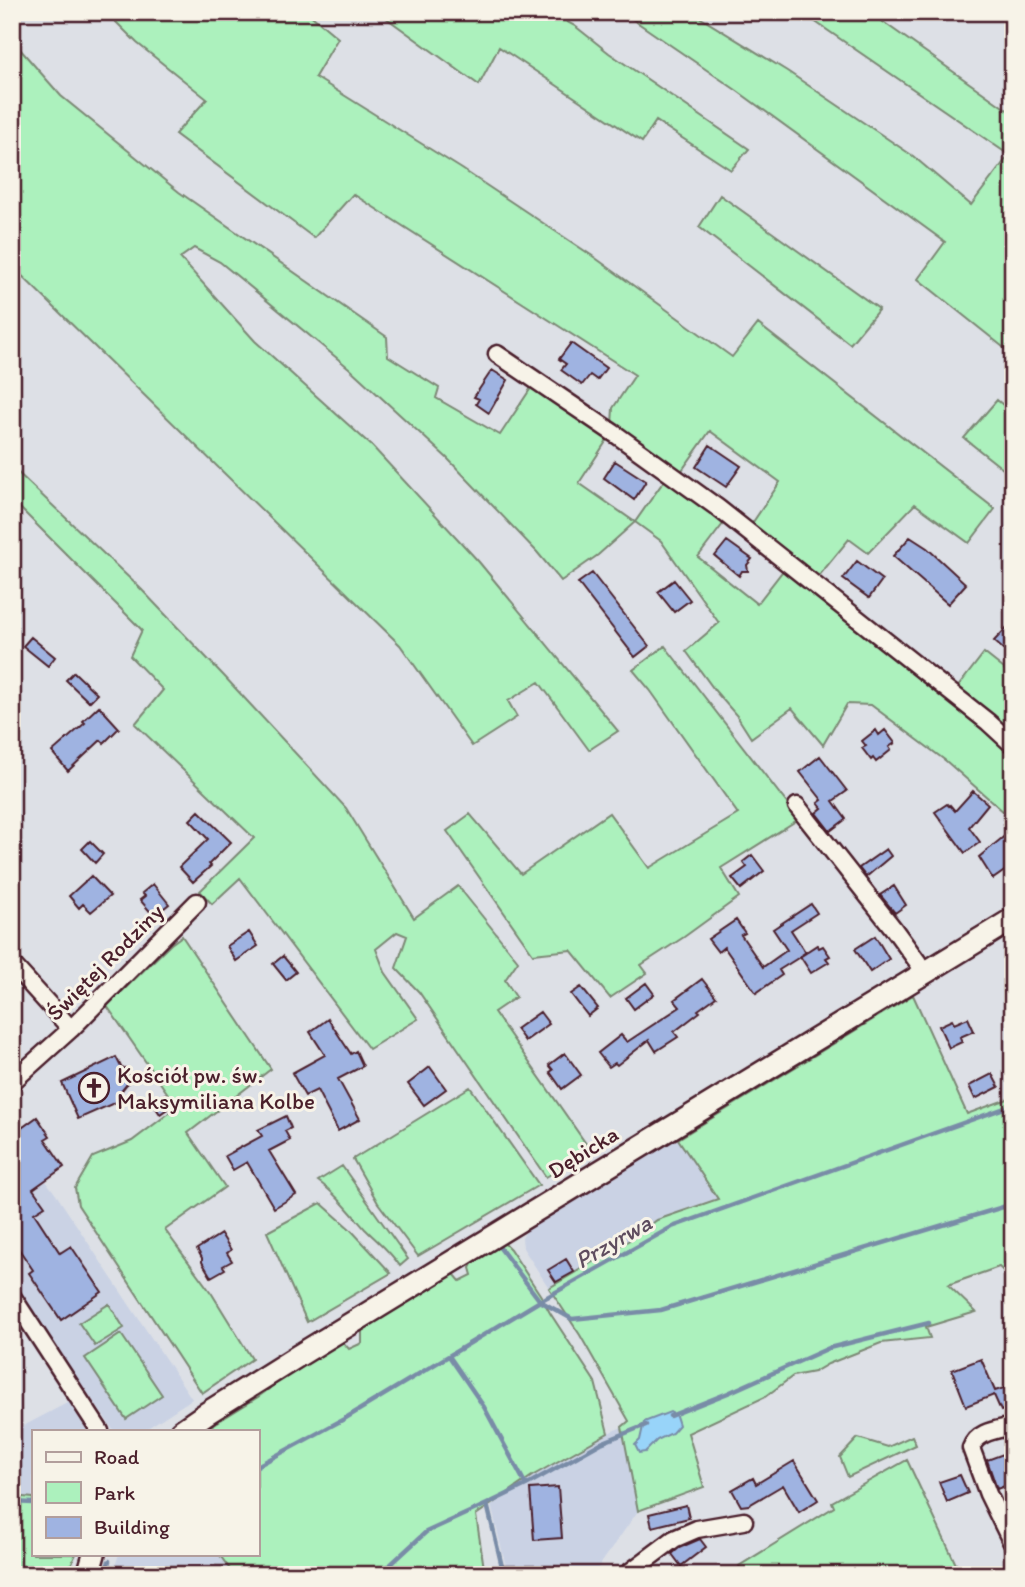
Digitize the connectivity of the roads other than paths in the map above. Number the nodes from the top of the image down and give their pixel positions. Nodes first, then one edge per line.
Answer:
1 (497, 354) dead end
2 (1013, 746) edge
3 (797, 806) dead end
4 (197, 902) dead end
5 (1013, 919) edge
6 (12, 964) edge
7 (925, 972) junction
8 (71, 1029) junction
9 (12, 1082) edge
10 (12, 1296) edge
11 (1013, 1426) edge
12 (99, 1430) edge
13 (182, 1430) edge
14 (744, 1521) dead end
15 (1013, 1545) edge
16 (93, 1556) edge
17 (88, 1575) edge
18 (626, 1575) edge

1 - 2 street
3 - 7 street
4 - 8 street, Świętej Rodziny
5 - 7 street, Dębicka
6 - 8 street
7 - 13 street, Dębicka
8 - 9 street, Świętej Rodziny
10 - 12 street
11 - 15 street
14 - 18 street
16 - 17 street

